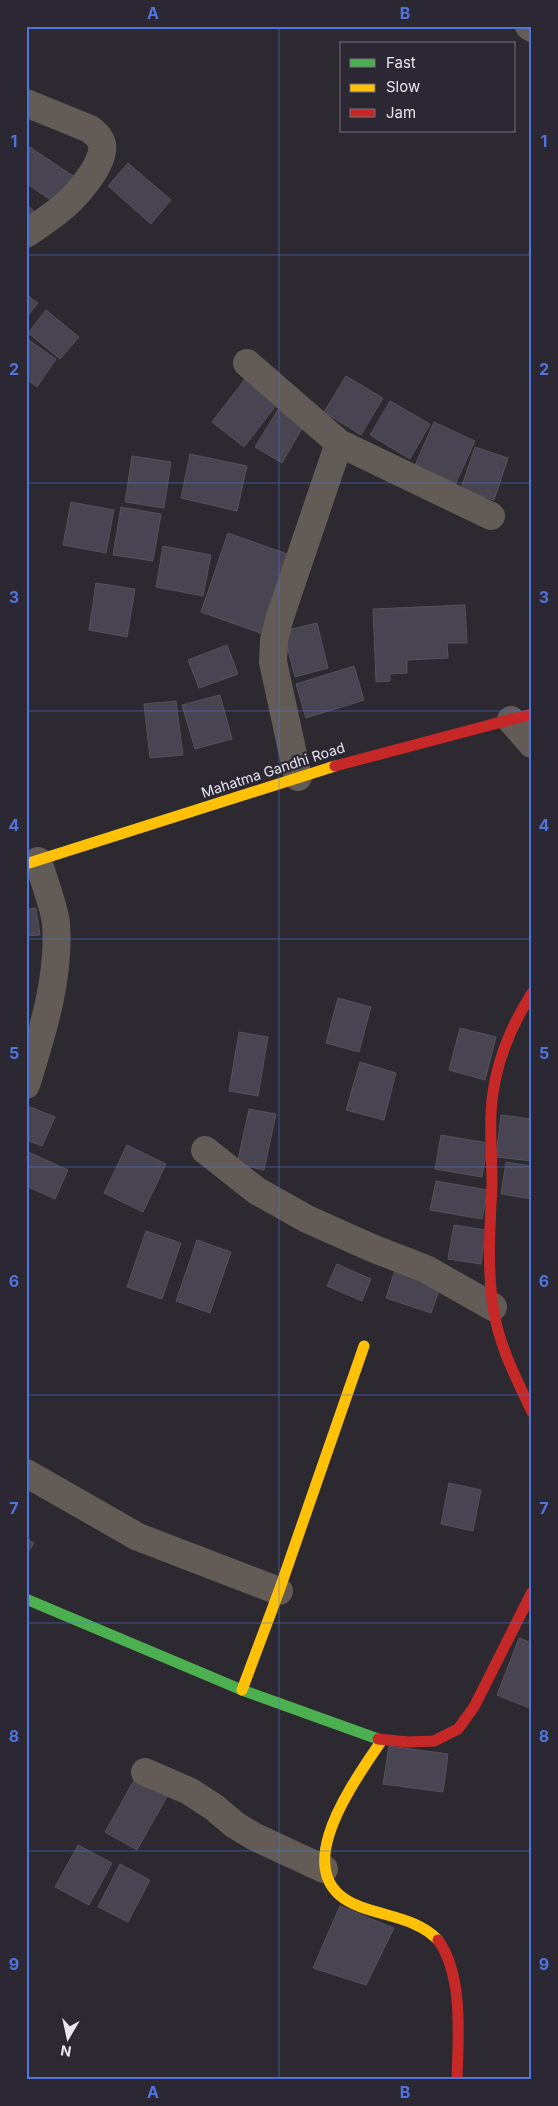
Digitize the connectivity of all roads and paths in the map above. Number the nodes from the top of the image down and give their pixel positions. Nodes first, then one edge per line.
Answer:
1 (26, 104) edge
2 (26, 234) edge
3 (247, 363) dead end
4 (339, 443) junction
5 (491, 516) dead end
6 (521, 717) edge
7 (532, 744) edge
8 (298, 777) junction
9 (32, 862) edge
10 (532, 993) edge
11 (26, 1085) edge
12 (205, 1150) dead end
13 (493, 1307) junction
14 (364, 1346) dead end
15 (531, 1407) edge
16 (26, 1473) edge
17 (279, 1591) junction
18 (532, 1592) edge
19 (29, 1606) edge
20 (242, 1690) junction
21 (382, 1740) junction
22 (145, 1772) dead end
23 (324, 1869) junction
24 (457, 2080) edge

1 - 2 street
3 - 4 street
4 - 5 street
4 - 8 street
6 - 7 street
6 - 8 street, Mahatma Gandhi Road
8 - 9 street, Mahatma Gandhi Road
9 - 11 street
10 - 13 street
12 - 13 street
13 - 15 street
14 - 17 street
16 - 17 street
17 - 20 street
18 - 21 street
19 - 20 street
20 - 21 street
21 - 23 street
22 - 23 street
23 - 24 street

